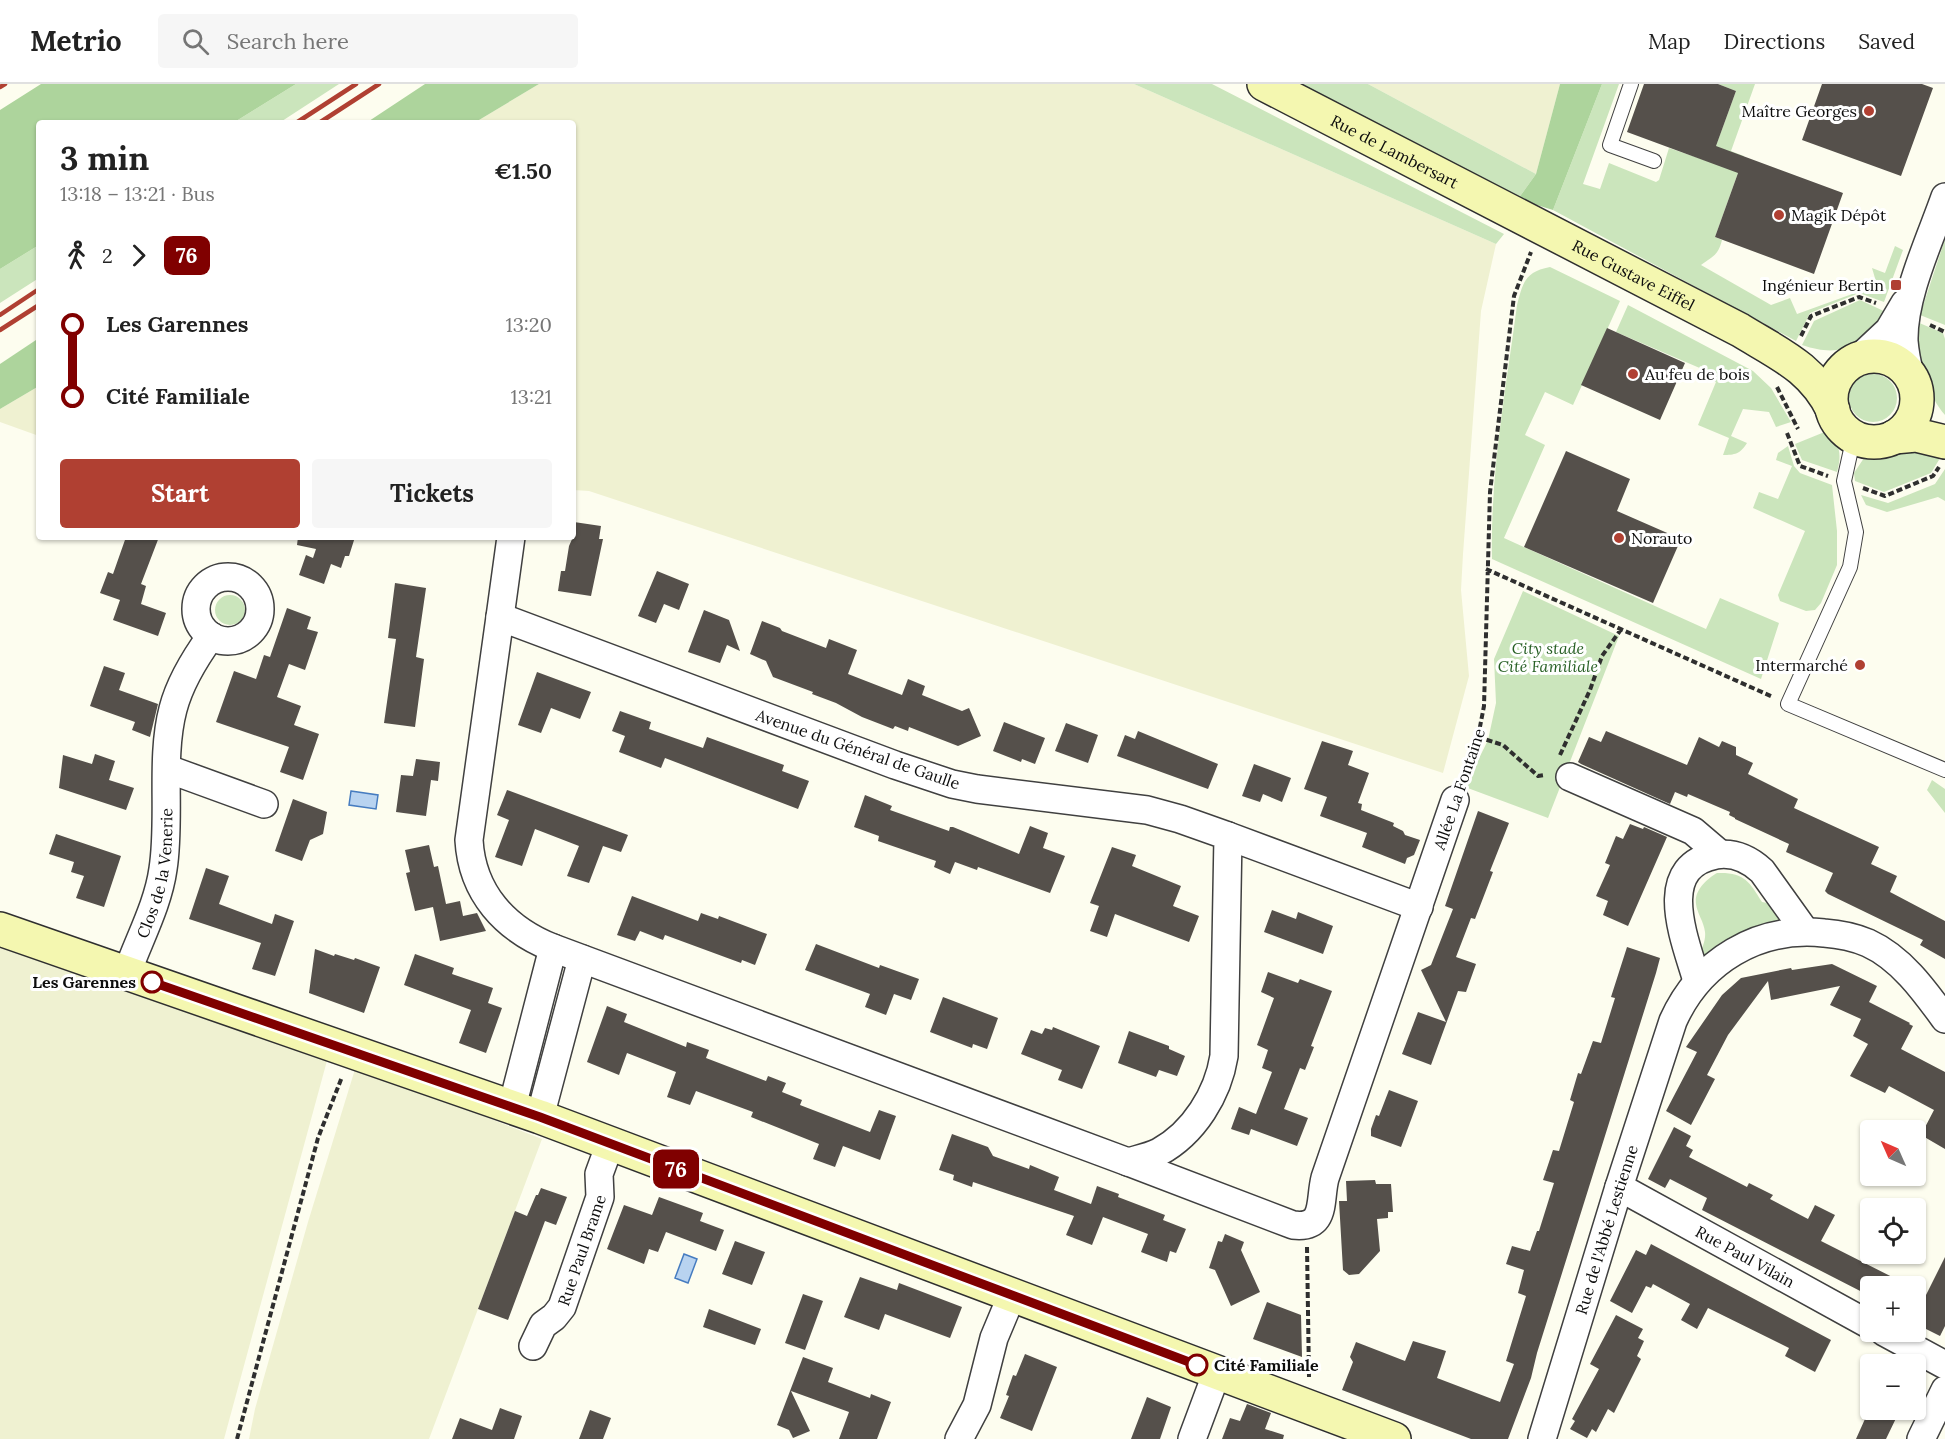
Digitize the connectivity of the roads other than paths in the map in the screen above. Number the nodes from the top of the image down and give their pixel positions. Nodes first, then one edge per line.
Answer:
1 (1264, 84) edge
2 (1631, 84) edge
3 (1654, 160) dead end
4 (1945, 197) edge
5 (1534, 222) joint
6 (1903, 314) junction
7 (1792, 356) junction
8 (1858, 359) junction
9 (1913, 384) junction
10 (1833, 410) junction
11 (1945, 427) edge
12 (1854, 436) junction
13 (1894, 437) junction
14 (1945, 442) edge
15 (511, 540) edge
16 (500, 617) junction
17 (211, 636) dead end
18 (168, 769) junction
19 (1560, 769) road end
20 (1945, 770) edge
21 (1455, 800) road end
22 (264, 804) dead end
23 (1228, 836) junction
24 (1720, 854) junction
25 (1419, 907) junction
26 (0, 929) edge
27 (1805, 931) junction
28 (553, 948) junction
29 (582, 959) junction
30 (127, 973) junction
31 (1697, 981) junction
32 (1945, 1019) edge
33 (526, 1112) junction
34 (610, 1144) junction
35 (1128, 1162) junction
36 (1619, 1187) junction
37 (1012, 1295) junction
38 (1860, 1319) edge
39 (1902, 1342) edge
40 (533, 1346) dead end
41 (1945, 1365) edge
42 (1217, 1372) junction
43 (1945, 1390) edge
44 (959, 1439) edge
45 (1192, 1439) edge
46 (1394, 1439) edge
47 (1542, 1439) edge
48 (1921, 1439) edge

1 - 5 street, Rue de Lambersart
2 - 3 lane
4 - 6 street
5 - 7 street, Rue Gustave Eiffel
6 - 8 street
6 - 9 street
7 - 8 street, Rue Gustave Eiffel
7 - 10 street, Rue Gustave Eiffel
8 - 9 street
8 - 10 street
9 - 11 street
9 - 13 street
10 - 12 street
12 - 13 street
12 - 20 lane
13 - 14 street
15 - 16 street
16 - 23 street, Avenue du Général de Gaulle
16 - 28 street
17 - 18 street, Clos de la Venerie
18 - 22 street
18 - 30 street, Clos de la Venerie
19 - 24 street
21 - 25 street, Allée La Fontaine
23 - 25 street, Avenue du Général de Gaulle
23 - 35 street
24 - 27 street
24 - 31 street
25 - 35 street, Allée La Fontaine
26 - 30 street
27 - 31 street, Rue de l'Abbé Lestienne
27 - 32 street, Rue de l'Abbé Lestienne
28 - 29 street
28 - 33 street
29 - 33 street
29 - 35 street
30 - 33 street
31 - 36 street, Rue de l'Abbé Lestienne
33 - 34 street
34 - 37 street
34 - 40 street, Rue Paul Brame
36 - 38 street, Rue Paul Vilain
36 - 47 street, Rue de l'Abbé Lestienne
37 - 42 street
37 - 44 street
39 - 41 street
42 - 45 street
42 - 46 street
43 - 48 street

